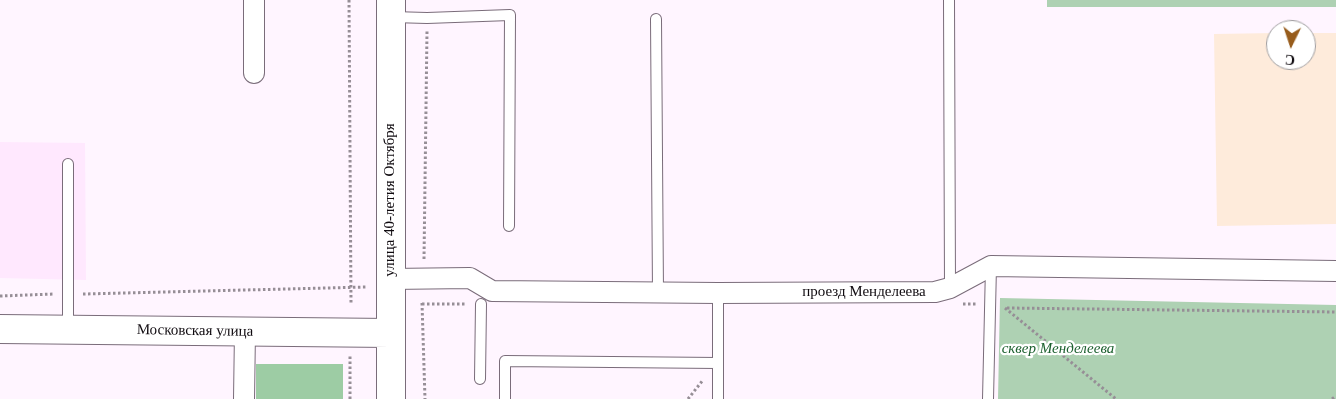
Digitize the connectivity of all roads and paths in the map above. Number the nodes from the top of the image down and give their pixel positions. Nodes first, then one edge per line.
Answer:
1 (254, 0) edge
2 (349, 0) edge
3 (948, 0) edge
4 (391, 8) edge
5 (427, 18) junction
6 (656, 19) dead end
7 (254, 73) dead end
8 (68, 164) dead end
9 (509, 226) dead end
10 (424, 252) dead end
11 (991, 266) junction
12 (1336, 271) edge
13 (378, 283) junction
14 (352, 286) junction
15 (950, 288) junction
16 (658, 293) junction
17 (718, 293) junction
18 (68, 294) junction
19 (422, 294) dead end
20 (0, 296) edge
21 (351, 303) dead end
22 (481, 304) dead end
23 (990, 304) junction
24 (1007, 308) junction
25 (1336, 312) edge
26 (0, 329) edge
27 (68, 330) junction
28 (245, 332) junction
29 (390, 333) junction
30 (350, 348) dead end
31 (718, 363) junction
32 (480, 379) dead end
33 (1336, 396) edge
34 (244, 399) edge
35 (350, 399) edge
36 (390, 399) edge
37 (425, 399) edge
38 (505, 399) edge
39 (718, 399) edge
40 (988, 399) edge
41 (1116, 399) edge
42 (1332, 399) edge

1 - 7 street
2 - 14 path
3 - 15 lane
4 - 5 lane
4 - 13 street, улица 40-летия Октября
5 - 9 lane
5 - 10 path
6 - 16 lane
8 - 18 lane
11 - 12 street, проезд Менделеева
11 - 15 street, проезд Менделеева
11 - 23 lane
13 - 14 path
13 - 16 street, проезд Менделеева
13 - 29 street, улица 40-летия Октября
14 - 18 path
14 - 21 path
15 - 17 street, проезд Менделеева
16 - 17 street, проезд Менделеева
17 - 31 lane
18 - 20 path
18 - 27 lane
19 - 37 path
22 - 32 lane
23 - 24 path
23 - 40 lane
24 - 25 path
24 - 41 path
26 - 27 street, Московская улица
27 - 28 street, Московская улица
28 - 29 street, Московская улица
28 - 34 street
29 - 36 street, улица 40-летия Октября
30 - 35 path
31 - 38 lane
31 - 39 lane
33 - 42 path

